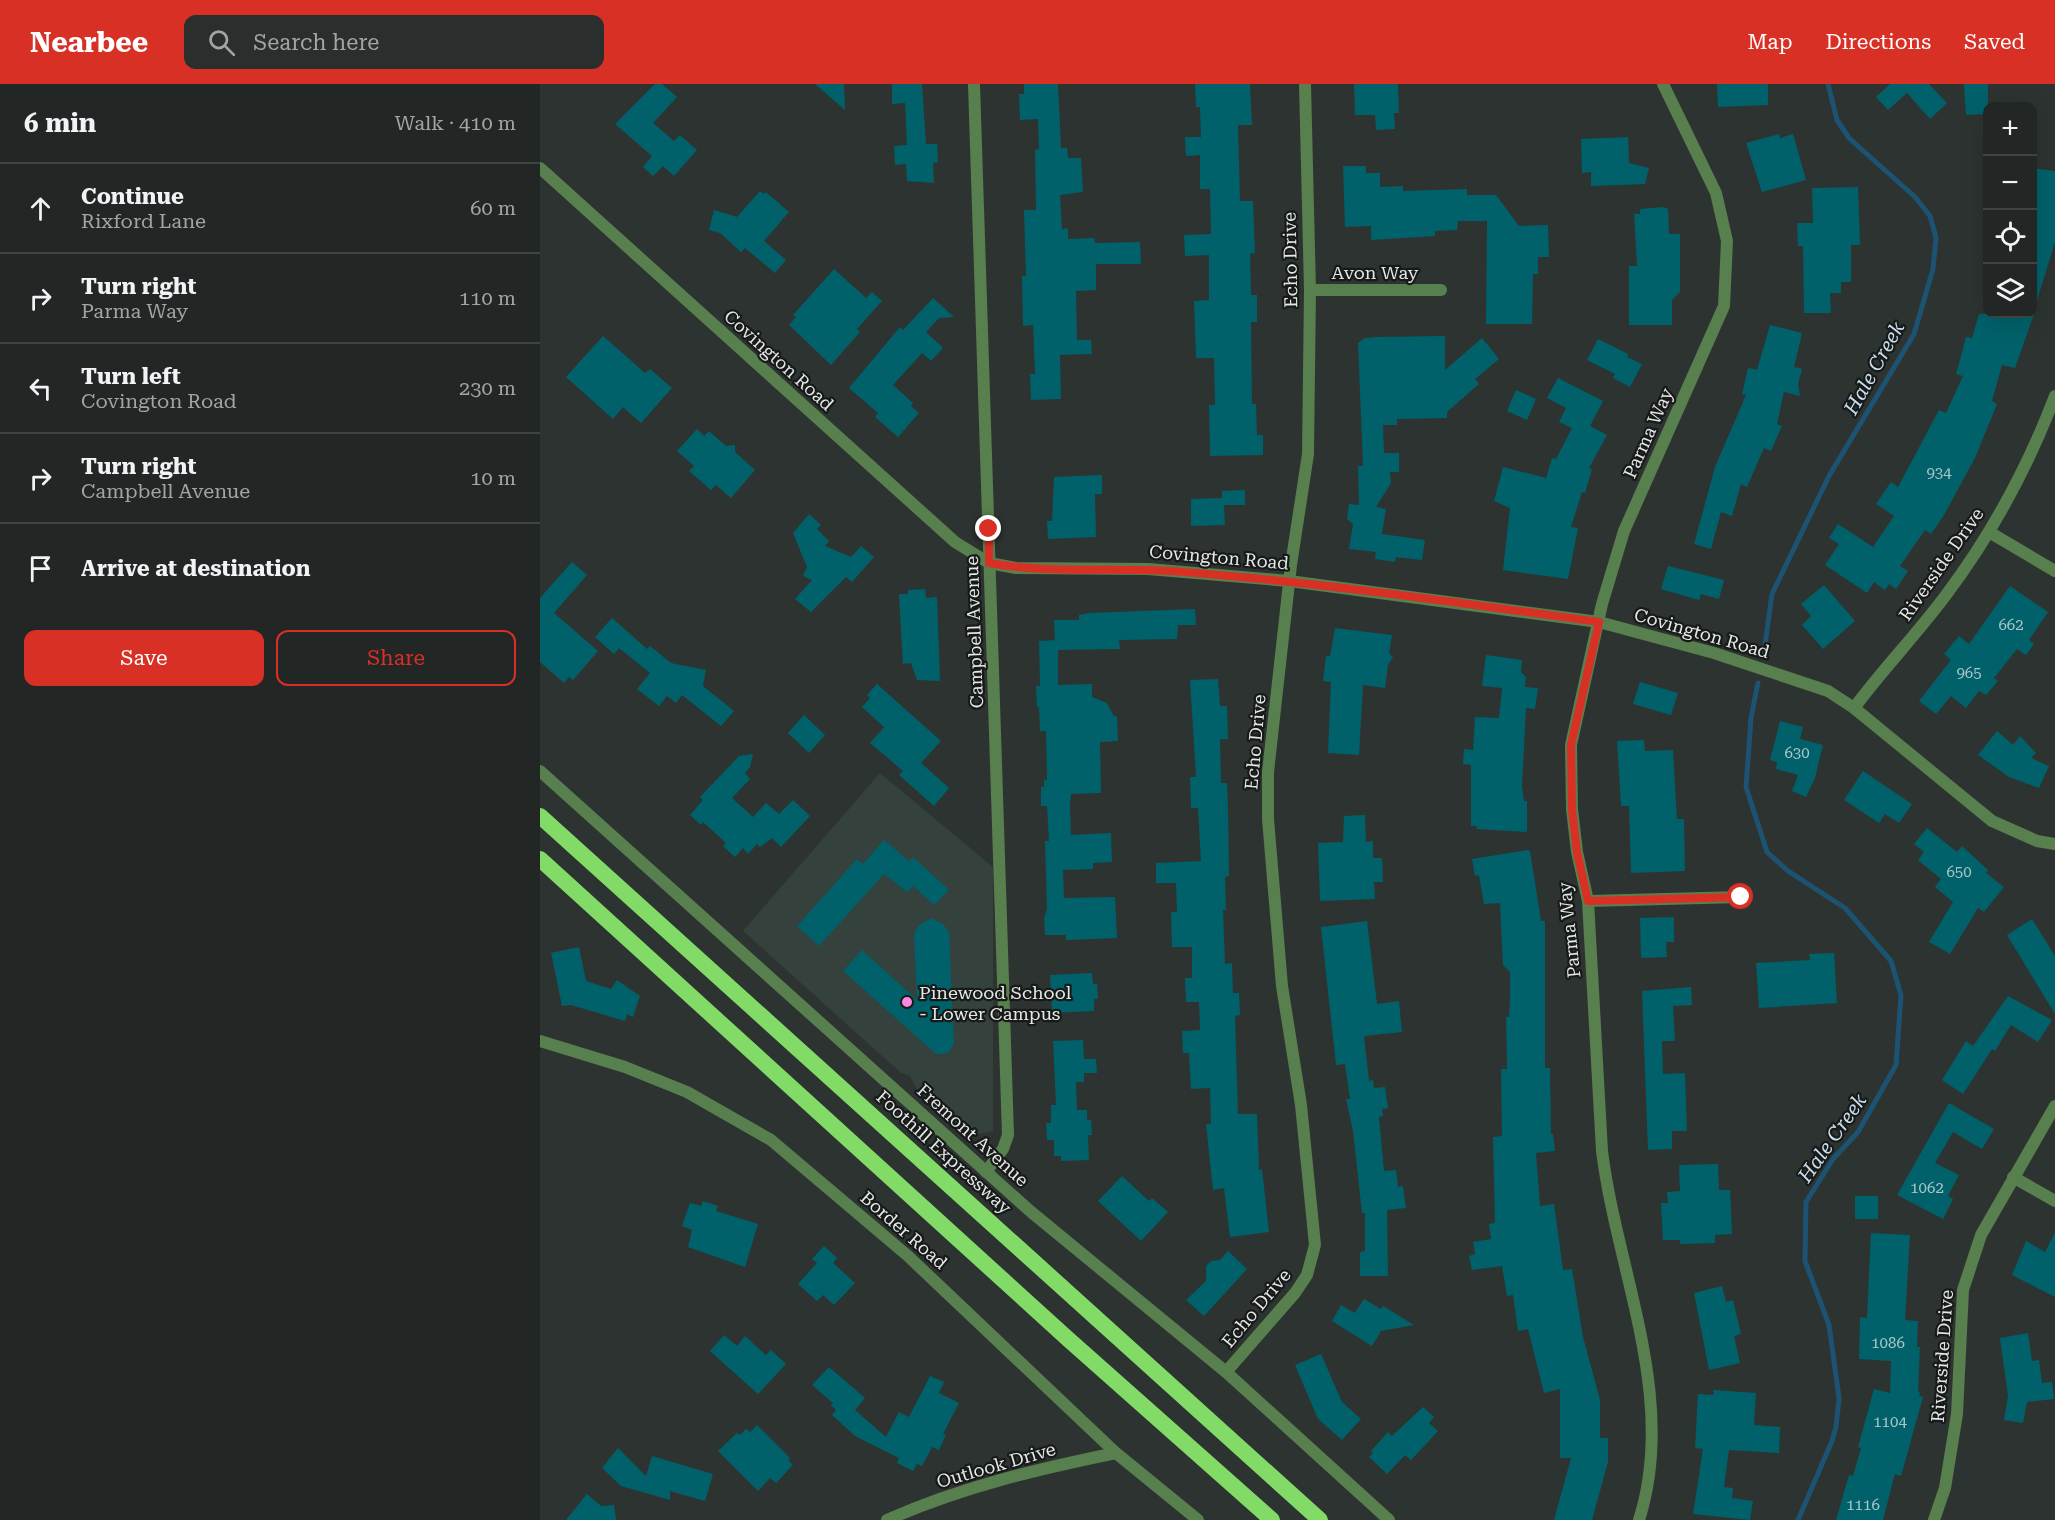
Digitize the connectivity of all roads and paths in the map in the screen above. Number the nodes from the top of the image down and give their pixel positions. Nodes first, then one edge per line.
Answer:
1 (974, 84) edge
2 (1305, 84) edge
3 (1663, 84) edge
4 (540, 168) edge
5 (1310, 290) junction
6 (1441, 290) dead end
7 (2055, 396) edge
8 (1989, 532) junction
9 (989, 563) junction
10 (2055, 571) edge
11 (1289, 581) junction
12 (1599, 622) junction
13 (1854, 708) junction
14 (540, 771) edge
15 (540, 816) edge
16 (2055, 844) edge
17 (540, 859) edge
18 (1741, 897) dead end
19 (1588, 901) junction
20 (540, 1041) edge
21 (2055, 1106) edge
22 (987, 1172) junction
23 (2013, 1176) junction
24 (2055, 1201) edge
25 (1226, 1372) junction
26 (1116, 1453) junction
27 (887, 1520) edge
28 (1198, 1520) edge
29 (1272, 1520) edge
30 (1320, 1520) edge
31 (1389, 1520) edge
32 (1640, 1520) edge
33 (1934, 1520) edge

1 - 9 street, Campbell Avenue
2 - 5 street, Echo Drive
3 - 12 street, Parma Way
4 - 9 street, Covington Road
5 - 6 street, Avon Way
5 - 11 street, Echo Drive
7 - 8 street, Riverside Drive
8 - 10 street
8 - 13 street, Riverside Drive
9 - 11 street, Covington Road
9 - 22 street, Campbell Avenue
11 - 12 street, Covington Road
11 - 25 street, Echo Drive
12 - 13 street, Covington Road
12 - 19 street, Parma Way
13 - 16 street, Covington Road
14 - 22 street, Fremont Avenue
15 - 30 highway, Foothill Expressway
17 - 29 highway
18 - 19 street
19 - 32 street, Parma Way
20 - 26 street, Border Road
21 - 23 street, Riverside Drive
22 - 25 street, Fremont Avenue
23 - 24 street
23 - 33 street, Riverside Drive
25 - 31 street, Fremont Avenue
26 - 27 street, Outlook Drive
26 - 28 street, Border Road

